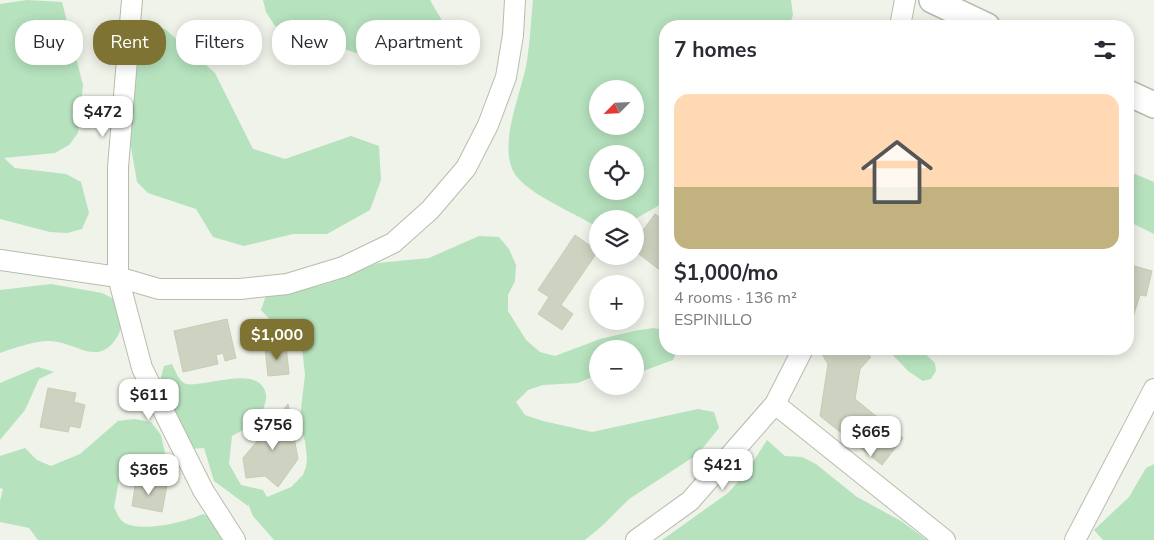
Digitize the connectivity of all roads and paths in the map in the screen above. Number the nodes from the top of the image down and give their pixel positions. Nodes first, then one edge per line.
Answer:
1 (132, 0) edge
2 (515, 0) edge
3 (905, 0) edge
4 (932, 0) edge
5 (901, 20) edge
6 (974, 20) edge
7 (1134, 96) edge
8 (1154, 105) edge
9 (0, 260) edge
10 (118, 278) junction
11 (800, 355) edge
12 (1154, 389) edge
13 (775, 404) junction
14 (235, 540) edge
15 (636, 540) edge
16 (945, 540) edge
17 (1075, 540) edge

1 - 10 street
2 - 10 street
3 - 5 street
4 - 6 street
7 - 8 street
9 - 10 street
10 - 14 street
11 - 13 street
12 - 17 street
13 - 15 street
13 - 16 street

